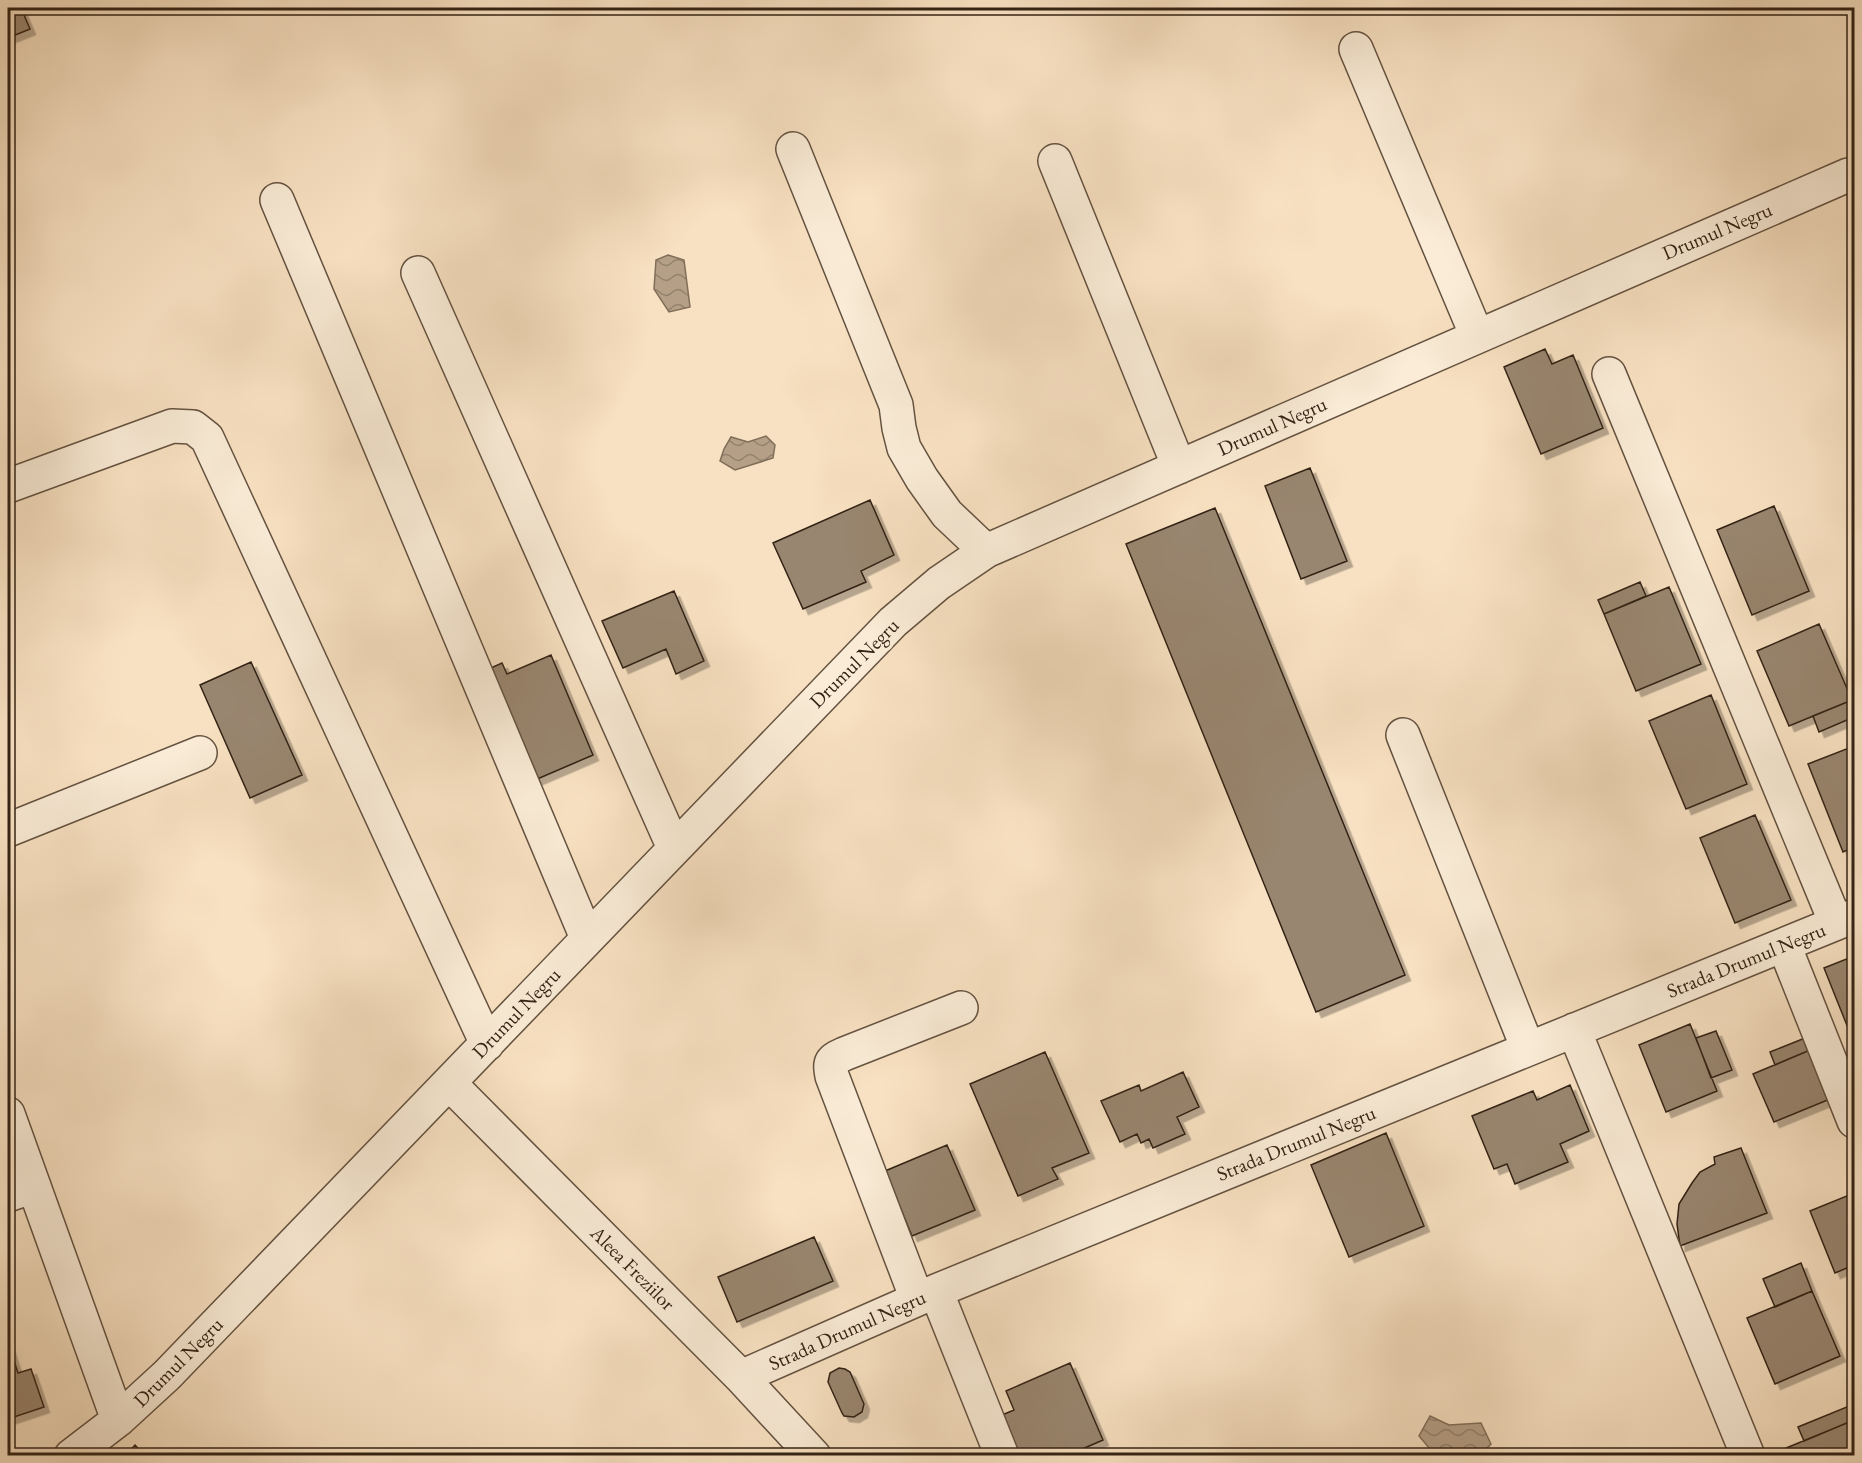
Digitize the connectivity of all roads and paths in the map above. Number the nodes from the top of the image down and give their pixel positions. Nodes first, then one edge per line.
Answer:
1 (1356, 49) dead end
2 (793, 149) dead end
3 (1055, 161) dead end
4 (1848, 175) dead end
5 (277, 200) dead end
6 (418, 273) dead end
7 (1477, 336) junction
8 (1609, 374) dead end
9 (1179, 467) junction
10 (8, 486) edge
11 (986, 551) junction
12 (1403, 735) dead end
13 (200, 753) dead end
14 (8, 830) edge
15 (674, 848) junction
16 (1845, 920) edge
17 (587, 939) junction
18 (1784, 945) junction
19 (961, 1008) dead end
20 (1574, 1030) junction
21 (487, 1044) junction
22 (1528, 1049) junction
23 (449, 1083) junction
24 (8, 1114) edge
25 (1854, 1121) edge
26 (21, 1190) edge
27 (926, 1295) junction
28 (741, 1377) junction
29 (118, 1420) junction
30 (71, 1455) edge
31 (814, 1455) edge
32 (1002, 1455) edge
33 (1748, 1455) edge

1 - 7 street
2 - 11 street
3 - 9 street
4 - 7 street, Drumul Negru
5 - 17 street
6 - 15 street
7 - 9 street, Drumul Negru
8 - 16 street
9 - 11 street, Drumul Negru
10 - 21 street
11 - 15 street, Drumul Negru
12 - 22 street
13 - 14 street
15 - 17 street, Drumul Negru
16 - 18 street, Strada Drumul Negru
17 - 21 street, Drumul Negru
18 - 20 street, Strada Drumul Negru
18 - 25 street
19 - 27 street
20 - 22 street, Strada Drumul Negru
20 - 33 street
21 - 23 street, Drumul Negru
22 - 27 street, Strada Drumul Negru
23 - 28 street, Aleea Freziilor
23 - 29 street, Drumul Negru
24 - 26 street
26 - 29 street
27 - 28 street, Strada Drumul Negru
27 - 32 street
28 - 31 street, Aleea Freziilor
29 - 30 street, Drumul Negru

